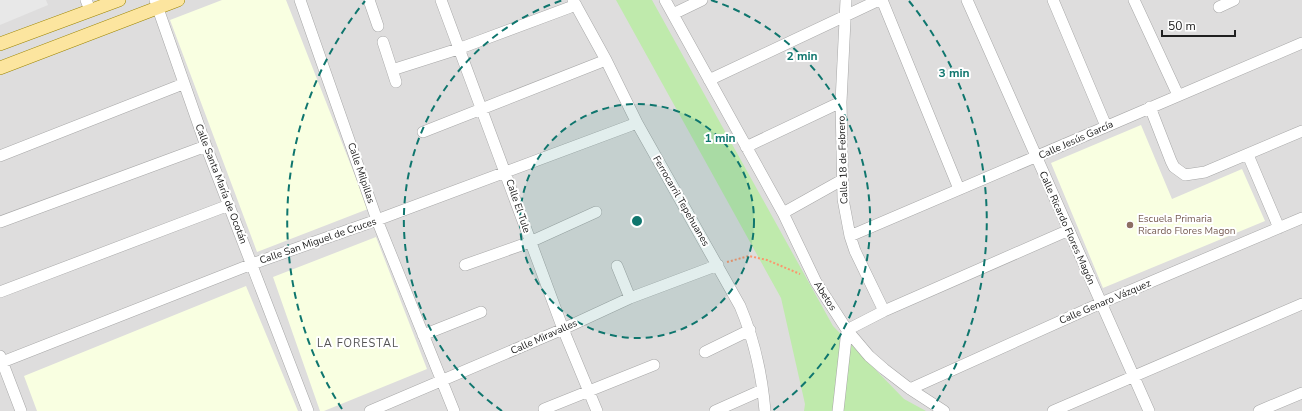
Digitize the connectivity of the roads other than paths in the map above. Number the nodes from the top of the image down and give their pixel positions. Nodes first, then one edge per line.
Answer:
1 (119, 0) edge
2 (178, 0) edge
3 (300, 0) edge
4 (369, 0) edge
5 (440, 0) edge
6 (665, 0) edge
7 (702, 0) edge
8 (846, 0) edge
9 (880, 0) edge
10 (967, 0) edge
11 (1053, 0) edge
12 (1134, 0) edge
13 (1234, 0) edge
14 (575, 2) edge
15 (157, 3) edge
16 (88, 5) edge
17 (1219, 7) dead end
18 (673, 14) junction
19 (844, 16) junction
20 (378, 26) dead end
21 (383, 42) dead end
22 (1302, 43) edge
23 (0, 44) edge
24 (458, 49) junction
25 (606, 60) junction
26 (0, 68) edge
27 (392, 70) junction
28 (709, 80) junction
29 (396, 82) dead end
30 (183, 84) junction
31 (1178, 96) junction
32 (841, 102) junction
33 (1150, 107) junction
34 (482, 109) junction
35 (637, 123) junction
36 (1106, 126) junction
37 (1302, 131) edge
38 (423, 132) dead end
39 (206, 146) junction
40 (746, 147) junction
41 (1248, 155) junction
42 (0, 156) edge
43 (1036, 157) junction
44 (506, 172) junction
45 (842, 180) junction
46 (959, 189) junction
47 (229, 205) junction
48 (596, 212) dead end
49 (782, 213) junction
50 (1302, 218) edge
51 (377, 220) junction
52 (0, 222) edge
53 (1279, 228) junction
54 (1069, 230) junction
55 (850, 236) junction
56 (530, 242) junction
57 (252, 264) junction
58 (465, 265) dead end
59 (718, 265) junction
60 (617, 266) dead end
61 (0, 292) edge
62 (630, 298) junction
63 (1102, 303) junction
64 (1302, 304) edge
65 (884, 311) junction
66 (480, 312) dead end
67 (563, 329) junction
68 (750, 330) junction
69 (847, 330) junction
70 (423, 335) junction
71 (705, 352) dead end
72 (1, 360) edge
73 (654, 365) dead end
74 (1134, 376) junction
75 (441, 381) junction
76 (910, 389) junction
77 (762, 390) junction
78 (589, 391) junction
79 (1302, 393) edge
80 (544, 409) dead end
81 (22, 411) edge
82 (308, 411) edge
83 (370, 411) edge
84 (454, 411) edge
85 (597, 411) edge
86 (715, 411) edge
87 (765, 411) edge
88 (838, 411) edge
89 (944, 411) edge
90 (1053, 411) edge
91 (1149, 411) edge
92 (1258, 411) edge

1 - 16 main road
2 - 15 main road
3 - 51 street, Calle Milpillas
4 - 20 street
5 - 24 street, Calle El Tule
6 - 18 street, Abetos
7 - 18 street
8 - 19 street, Calle 18 de Febrero
9 - 19 street
9 - 46 street
10 - 43 street, Calle Ricardo Flores Magón
11 - 36 street
12 - 31 street
13 - 17 street
14 - 24 street
14 - 25 street, Ferrocarril Tepehuanes
15 - 26 main road
15 - 30 street, Calle Santa María de Ocotán
16 - 23 main road
18 - 28 street, Abetos
19 - 28 street
19 - 32 street, Calle 18 de Febrero
21 - 27 street
22 - 31 street, Calle Jesús García
24 - 27 street
24 - 34 street, Calle El Tule
25 - 34 street
25 - 35 street, Ferrocarril Tepehuanes
27 - 29 street
28 - 40 street, Abetos
30 - 39 street, Calle Santa María de Ocotán
30 - 42 street
31 - 33 street, Calle Jesús García
32 - 40 street
32 - 45 street, Calle 18 de Febrero
33 - 36 street, Calle Jesús García
33 - 41 street
34 - 38 street
34 - 44 street, Calle El Tule
35 - 44 street, Calle San Miguel de Cruces
35 - 59 street, Ferrocarril Tepehuanes
36 - 43 street, Calle Jesús García
37 - 41 street
39 - 47 street, Calle Santa María de Ocotán
39 - 52 street
40 - 49 street, Abetos
41 - 53 street
43 - 46 street, Calle Jesús García
43 - 54 street, Calle Ricardo Flores Magón
44 - 51 street, Calle San Miguel de Cruces
44 - 56 street, Calle El Tule
45 - 49 street
45 - 55 street, Calle 18 de Febrero
46 - 55 street, Calle Jesús García
47 - 57 street, Calle Santa María de Ocotán
47 - 61 street
48 - 56 street
49 - 69 street, Abetos
50 - 53 street, Calle Genaro Vázquez
51 - 57 street, Calle San Miguel de Cruces
51 - 70 street, Calle Milpillas
53 - 63 street, Calle Genaro Vázquez
54 - 63 street, Calle Ricardo Flores Magón
54 - 65 street
55 - 65 street, Calle 18 de Febrero
56 - 58 street
56 - 67 street, Calle El Tule
57 - 72 street, Calle San Miguel de Cruces
57 - 82 street, Calle Santa María de Ocotán
59 - 62 street, Calle Miravalles
59 - 68 street, Ferrocarril Tepehuanes
60 - 62 street
62 - 67 street, Calle Miravalles
63 - 74 street, Calle Ricardo Flores Magón
63 - 76 street, Calle Genaro Vázquez
64 - 74 street
65 - 69 street
66 - 70 street
67 - 75 street, Calle Miravalles
67 - 78 street, Calle El Tule
68 - 71 street
68 - 77 street, Ferrocarril Tepehuanes
69 - 76 street, Abetos
69 - 88 street
70 - 75 street, Calle Milpillas
72 - 81 street
73 - 78 street
74 - 90 street
74 - 91 street, Calle Ricardo Flores Magón
75 - 83 street, Calle Miravalles
75 - 84 street, Calle Milpillas
76 - 89 street, Abetos
77 - 86 street
77 - 87 street, Ferrocarril Tepehuanes
78 - 80 street
78 - 85 street, Calle El Tule
79 - 92 street

